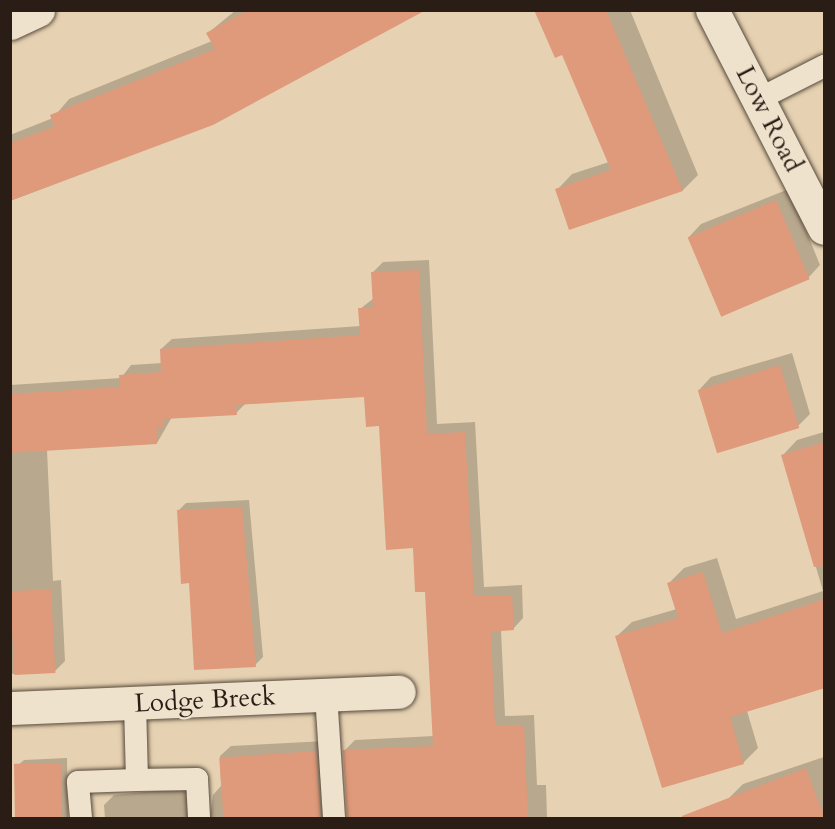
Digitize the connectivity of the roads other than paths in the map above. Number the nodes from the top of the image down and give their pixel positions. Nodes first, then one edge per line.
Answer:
1 (38, 10) edge
2 (712, 10) edge
3 (10, 23) edge
4 (825, 66) edge
5 (760, 98) junction
6 (825, 228) edge
7 (399, 692) dead end
8 (326, 694) junction
9 (135, 703) junction
10 (10, 708) edge
11 (137, 780) junction
12 (81, 819) edge
13 (199, 819) edge
14 (334, 819) edge

1 - 3 street
2 - 5 street, Low Road
4 - 5 lane
5 - 6 street, Low Road
7 - 8 street, Lodge Breck
8 - 9 street, Lodge Breck
8 - 14 lane
9 - 10 street, Lodge Breck
9 - 11 lane
11 - 12 lane
11 - 13 lane

